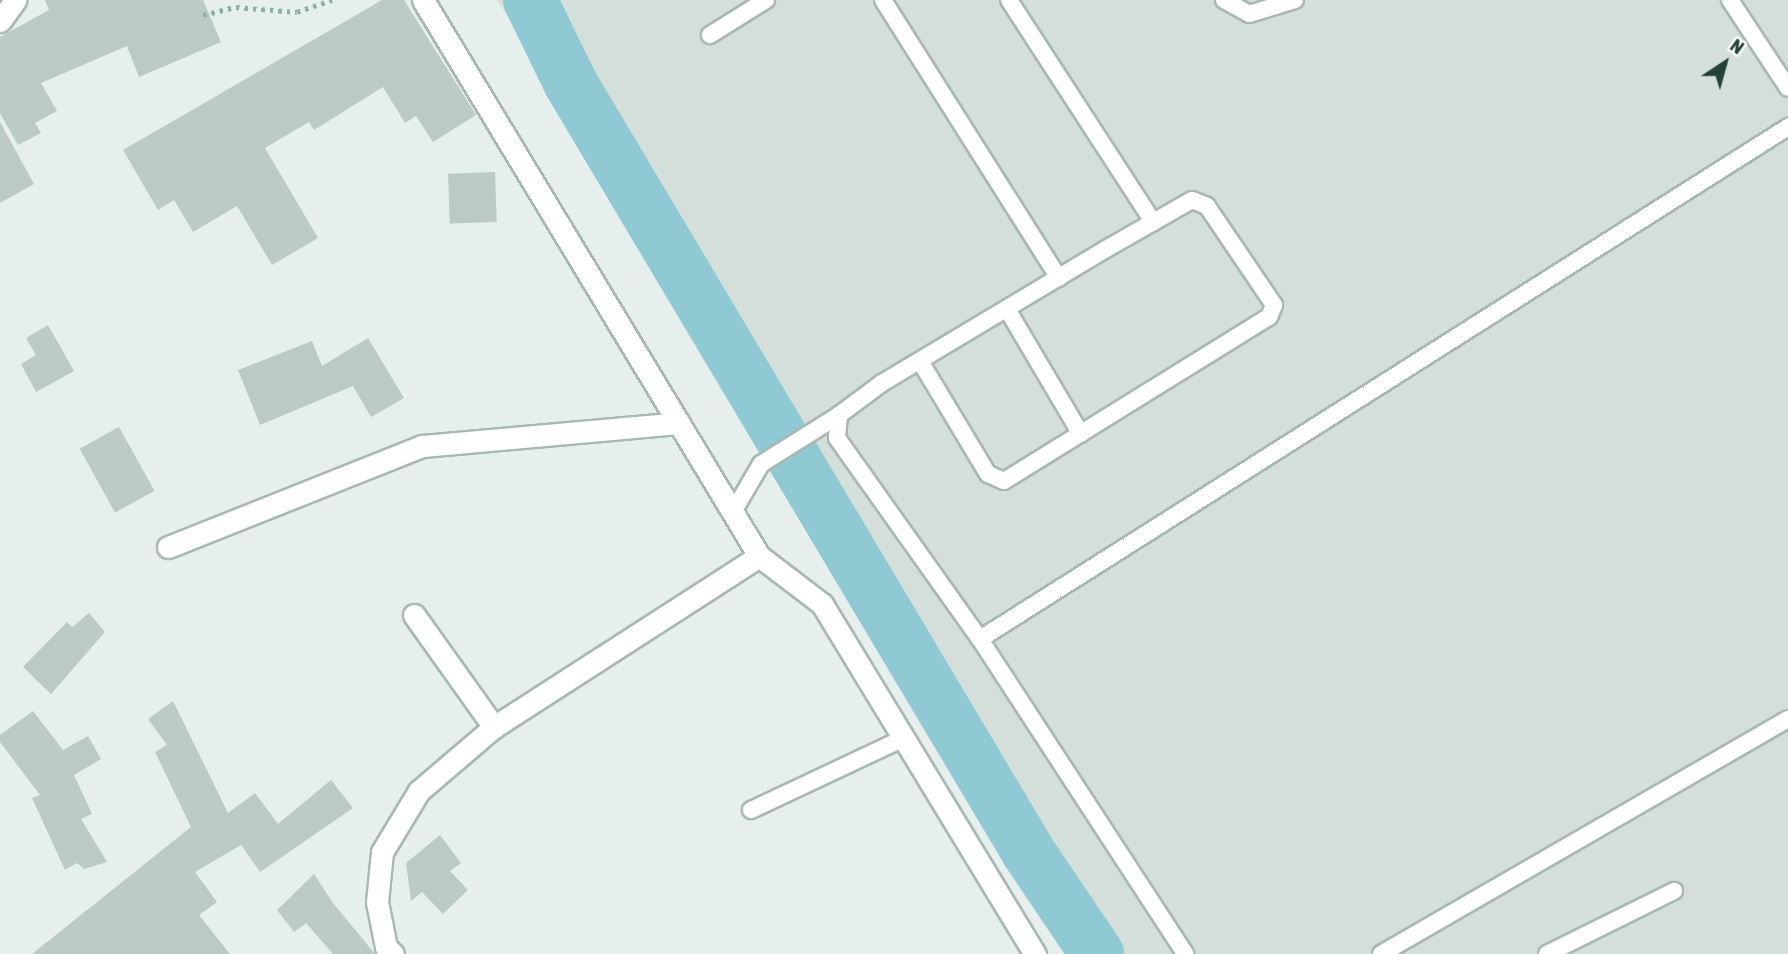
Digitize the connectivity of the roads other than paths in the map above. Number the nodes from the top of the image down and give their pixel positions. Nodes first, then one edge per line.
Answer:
1 (15, 0) edge
2 (423, 0) edge
3 (766, 0) edge
4 (883, 0) edge
5 (1009, 0) edge
6 (1224, 0) edge
7 (1295, 0) edge
8 (1730, 0) edge
9 (0, 21) edge
10 (710, 36) dead end
11 (1788, 88) edge
12 (1788, 127) edge
13 (1153, 222) junction
14 (1059, 278) junction
15 (1007, 309) junction
16 (920, 361) junction
17 (839, 415) junction
18 (679, 423) junction
19 (1081, 434) junction
20 (733, 512) junction
21 (168, 547) dead end
22 (760, 556) junction
23 (414, 615) dead end
24 (980, 639) junction
25 (1788, 719) edge
26 (494, 727) junction
27 (902, 739) junction
28 (751, 810) dead end
29 (1674, 891) dead end
30 (393, 954) edge
31 (1035, 954) edge
32 (1185, 954) edge
33 (1381, 954) edge
34 (1547, 954) edge

1 - 9 street
2 - 18 street
3 - 10 lane
4 - 14 lane
5 - 13 lane
6 - 7 lane
8 - 11 lane
12 - 24 lane
13 - 14 lane
13 - 19 lane
14 - 15 lane
15 - 16 lane
15 - 19 lane
16 - 17 lane
16 - 19 lane
17 - 20 lane
17 - 24 lane
18 - 20 street
18 - 21 street
20 - 22 street
22 - 26 street
22 - 27 street
23 - 26 street
24 - 32 lane
25 - 33 lane
26 - 30 street
27 - 28 lane
27 - 31 street
29 - 34 lane

